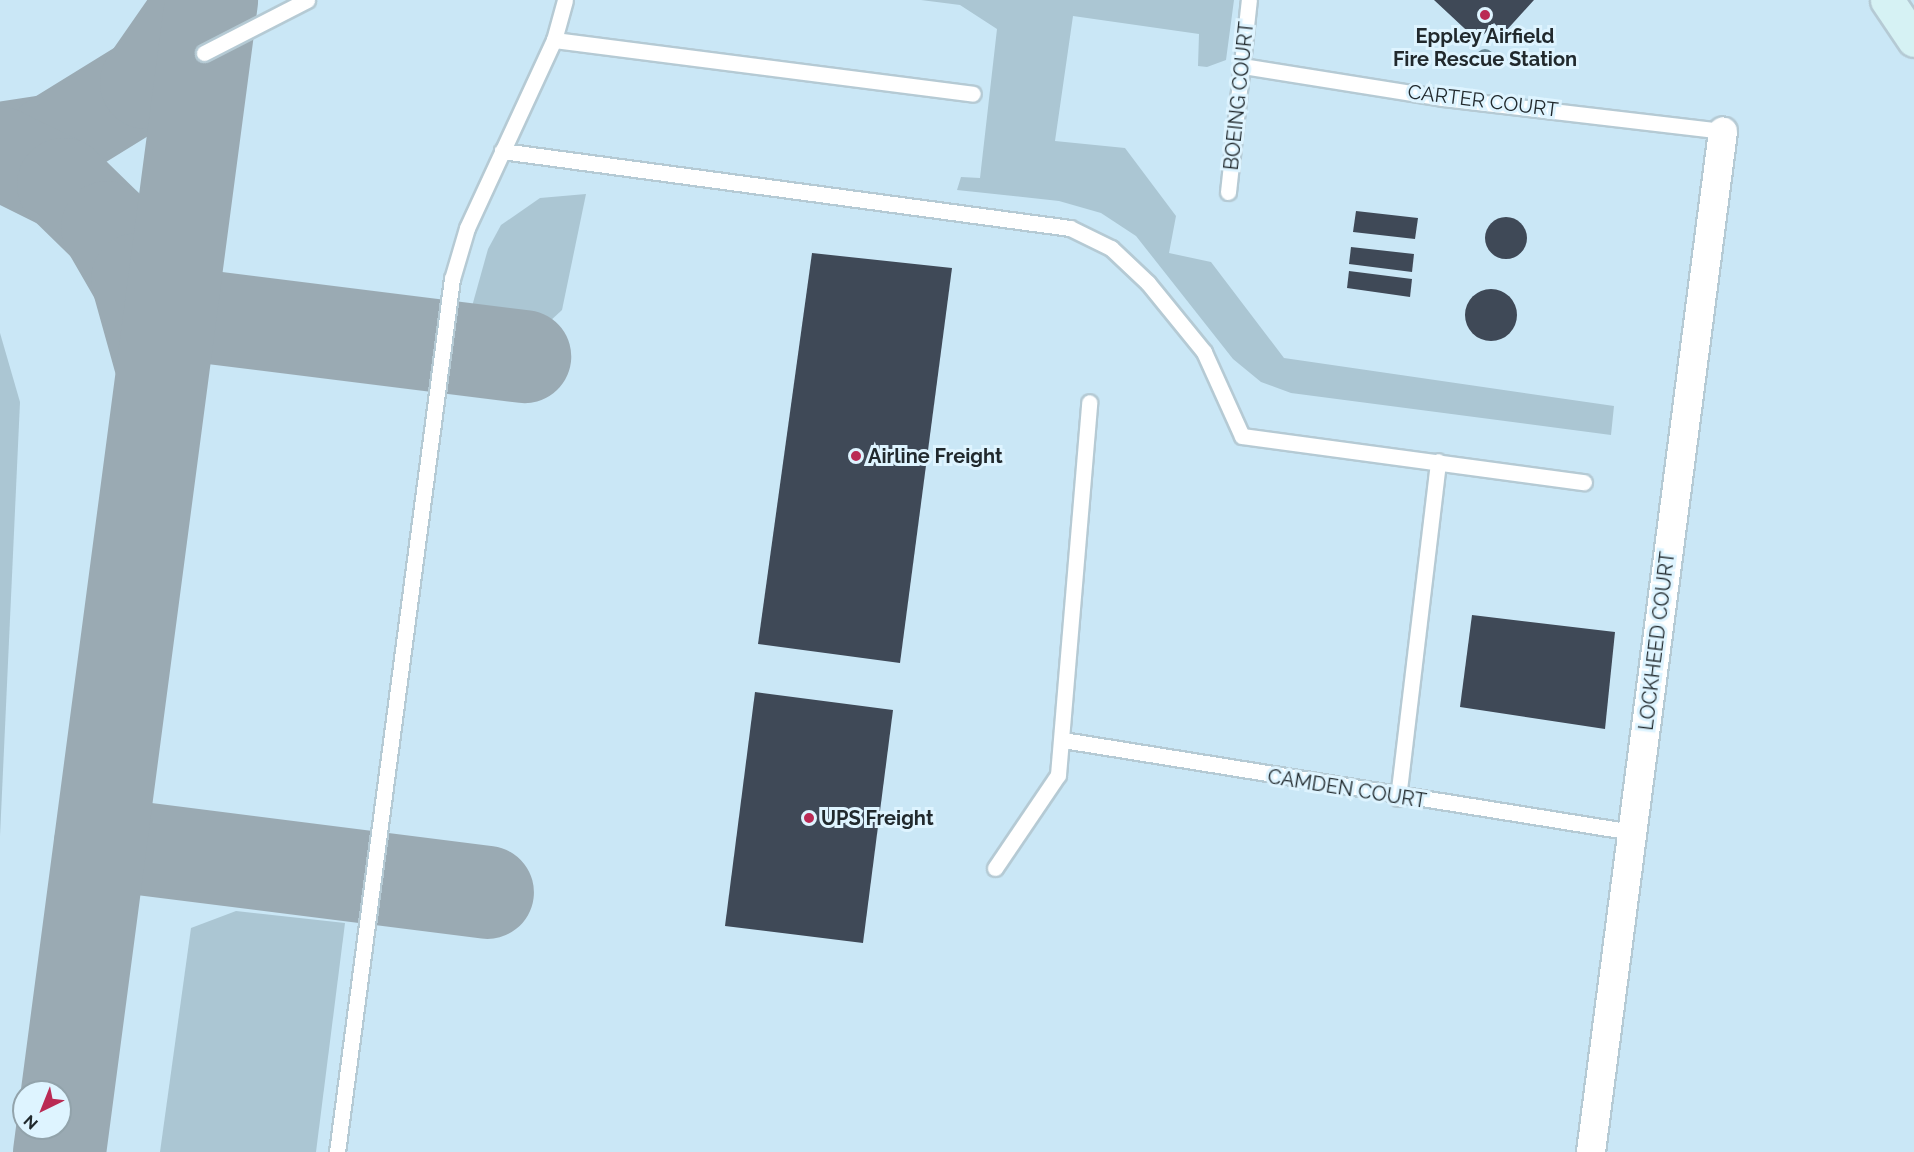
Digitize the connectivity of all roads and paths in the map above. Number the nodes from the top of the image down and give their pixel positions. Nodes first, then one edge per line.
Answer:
1 (307, 0) edge
2 (565, 0) edge
3 (1249, 0) edge
4 (1887, 0) edge
5 (554, 40) junction
6 (1914, 40) edge
7 (204, 53) dead end
8 (1243, 66) junction
9 (973, 94) dead end
10 (1723, 130) joint
11 (502, 151) junction
12 (1228, 192) dead end
13 (1089, 402) dead end
14 (1438, 461) junction
15 (1584, 482) dead end
16 (1063, 740) junction
17 (1398, 798) junction
18 (1632, 832) junction
19 (995, 868) dead end
20 (337, 1152) edge
21 (1591, 1152) edge

1 - 7 lane
2 - 5 lane
3 - 8 lane, BOEING COURT
4 - 6 main road
5 - 9 lane
5 - 11 lane
8 - 10 lane, CARTER COURT
8 - 12 lane, BOEING COURT
10 - 18 street, LOCKHEED COURT
11 - 14 lane
11 - 20 lane
13 - 16 lane
14 - 15 lane
14 - 17 lane
16 - 17 lane, CAMDEN COURT
16 - 19 lane
17 - 18 lane, CAMDEN COURT
18 - 21 street, LOCKHEED COURT

